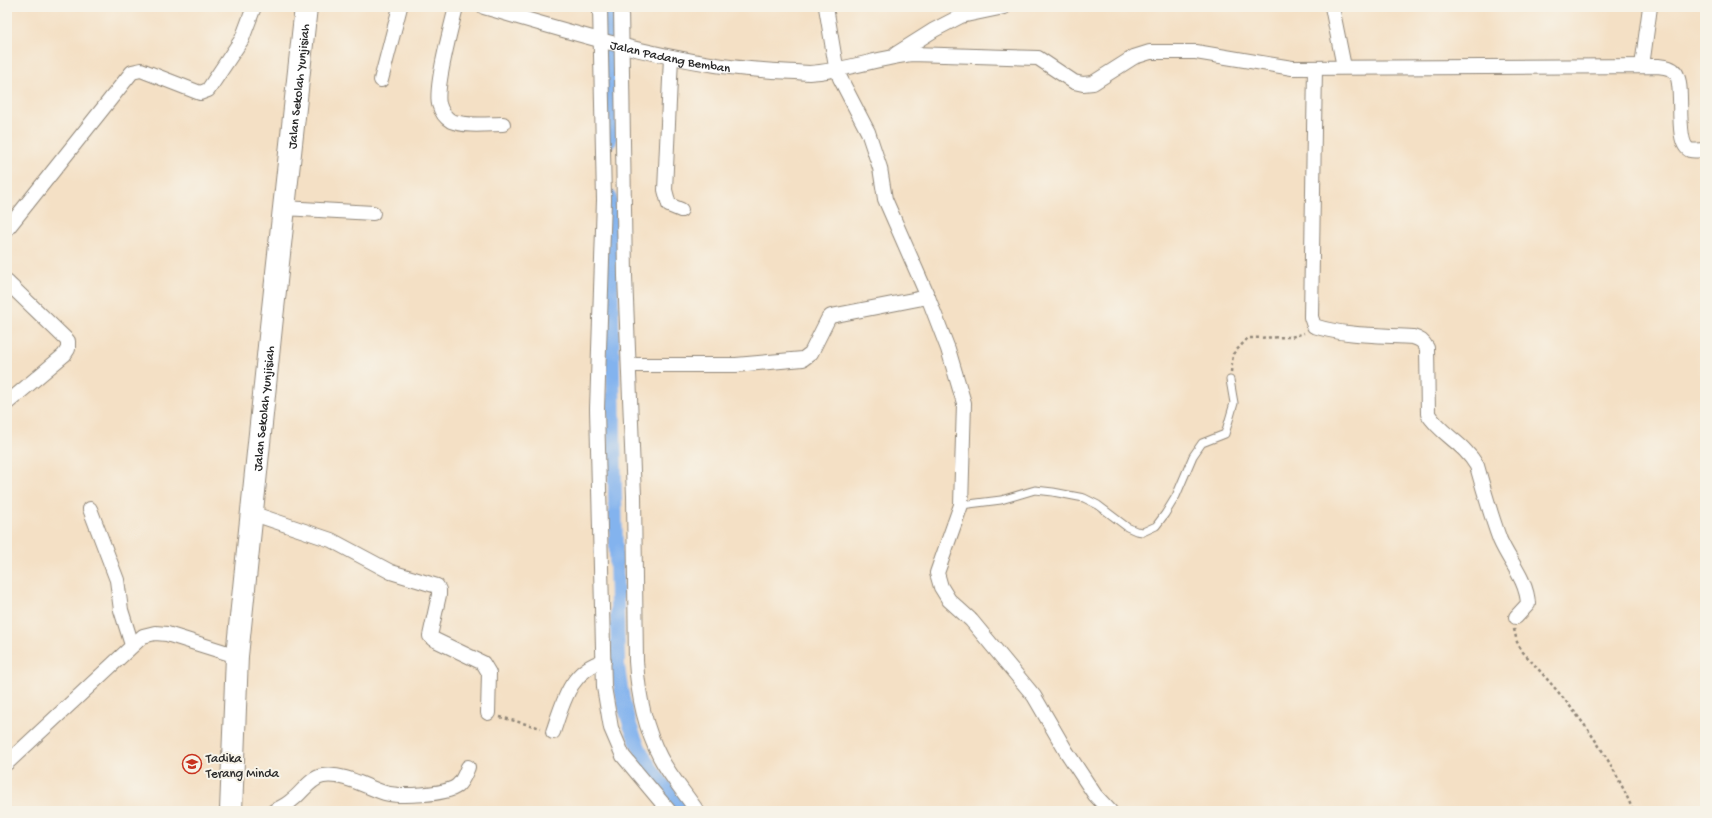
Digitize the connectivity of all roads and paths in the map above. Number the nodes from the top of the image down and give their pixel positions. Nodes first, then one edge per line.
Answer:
1 (254, 7) edge
2 (306, 7) edge
3 (400, 7) edge
4 (456, 7) edge
5 (484, 7) edge
6 (600, 7) edge
7 (621, 7) edge
8 (826, 7) edge
9 (1004, 7) edge
10 (1332, 7) edge
11 (1650, 7) edge
12 (612, 43) junction
13 (892, 56) junction
14 (671, 57) junction
15 (1642, 66) junction
16 (1344, 67) junction
17 (840, 68) junction
18 (1314, 68) junction
19 (381, 80) dead end
20 (503, 124) dead end
21 (1705, 150) edge
22 (284, 208) junction
23 (681, 210) dead end
24 (373, 213) dead end
25 (7, 229) edge
26 (7, 282) edge
27 (928, 297) junction
28 (1314, 326) junction
29 (629, 365) junction
30 (1230, 380) joint
31 (7, 403) edge
32 (961, 505) junction
33 (90, 509) dead end
34 (251, 513) junction
35 (1515, 620) joint
36 (132, 645) junction
37 (237, 656) junction
38 (604, 662) junction
39 (488, 713) joint
40 (553, 732) joint
41 (7, 763) edge
42 (468, 767) dead end
43 (607, 807) dead end
44 (231, 811) edge
45 (274, 811) edge
46 (607, 811) edge
47 (668, 811) edge
48 (696, 811) edge
49 (1110, 811) edge
50 (1633, 811) edge

1 - 25 street
2 - 22 main road, Jalan Sekolah Yunjisiah
3 - 19 street
4 - 20 street
5 - 12 street, Jalan Padang Bemban
6 - 12 street
7 - 12 street
8 - 17 street
9 - 13 street
10 - 16 street
11 - 15 street
12 - 14 street, Jalan Padang Bemban
12 - 29 street
12 - 38 street
13 - 17 street, Jalan Padang Bemban
13 - 18 street
14 - 17 street, Jalan Padang Bemban
14 - 23 street
15 - 16 street
15 - 21 street
16 - 18 street
17 - 27 street
18 - 28 street
22 - 24 street
22 - 34 main road, Jalan Sekolah Yunjisiah
26 - 31 street
27 - 29 street
27 - 32 street
28 - 30 path
28 - 35 street
29 - 48 street
30 - 32 lane
32 - 49 street
33 - 36 street
34 - 37 main road, Jalan Sekolah Yunjisiah
34 - 39 street
35 - 50 path
36 - 37 street
36 - 41 street
37 - 44 main road, Jalan Sekolah Yunjisiah
38 - 40 street
38 - 47 street
39 - 40 path
42 - 45 street
43 - 46 path

